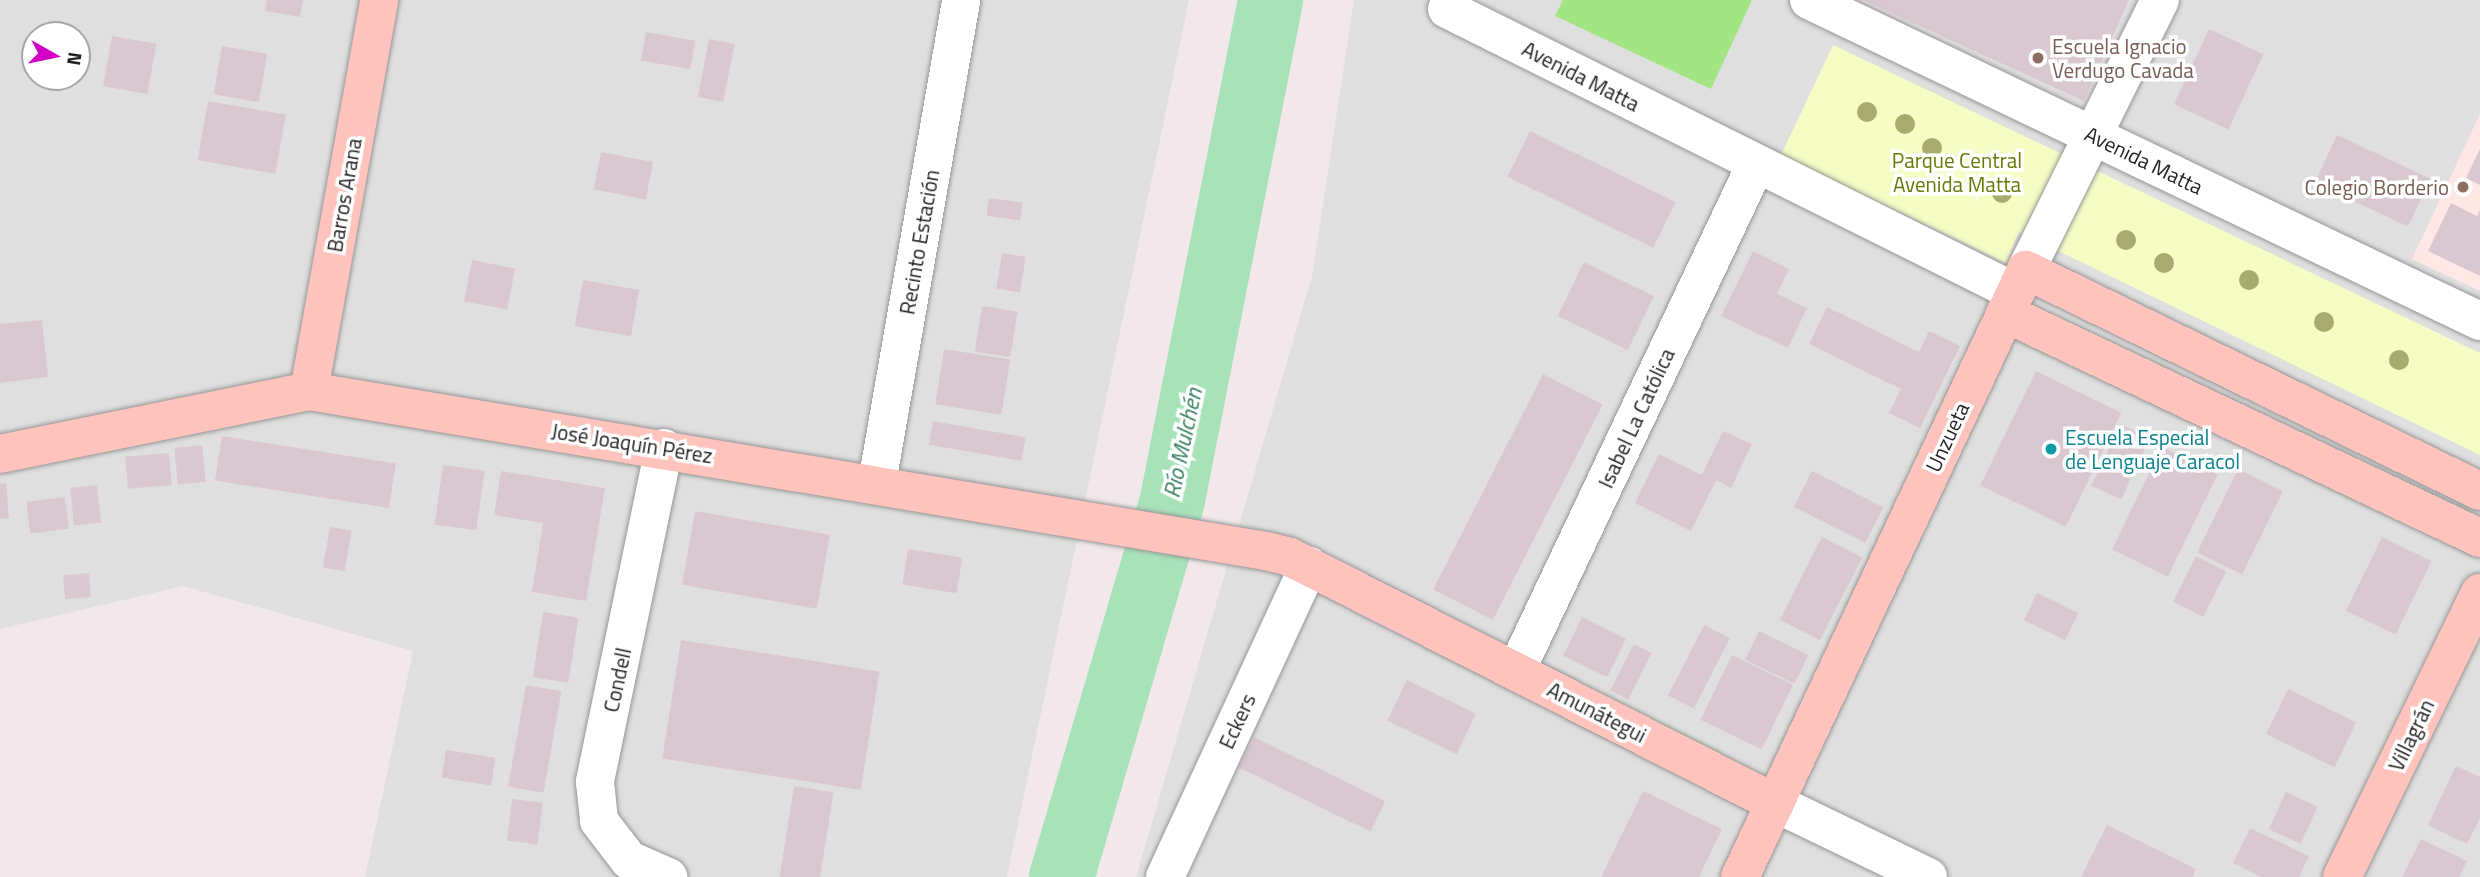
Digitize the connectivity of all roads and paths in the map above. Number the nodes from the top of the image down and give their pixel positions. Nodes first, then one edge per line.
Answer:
1 (379, 0) edge
2 (961, 0) edge
3 (1809, 0) edge
4 (2160, 0) edge
5 (1447, 9) dead end
6 (2094, 136) junction
7 (1756, 164) junction
8 (2015, 292) junction
9 (2480, 321) edge
10 (309, 391) junction
11 (664, 449) junction
12 (0, 454) edge
13 (877, 483) junction
14 (2480, 491) edge
15 (2480, 538) edge
16 (1266, 551) joint
17 (1308, 566) junction
18 (2480, 593) edge
19 (1516, 671) junction
20 (1775, 803) junction
21 (668, 877) edge
22 (1165, 877) edge
23 (1740, 877) edge
24 (1927, 877) edge
25 (2342, 877) edge

1 - 10 main road, Barros Arana
2 - 13 street, Recinto Estación
3 - 6 street, Avenida Matta
4 - 6 street, Unzueta
5 - 7 street, Avenida Matta
6 - 8 street, Unzueta
6 - 9 street, Avenida Matta
7 - 8 street, Avenida Matta
7 - 19 street, Isabel La Católica
8 - 14 main road, Avenida Matta
8 - 15 main road, Avenida Matta
8 - 20 main road, Unzueta
10 - 11 main road, José Joaquín Pérez
10 - 12 main road, José Joaquín Pérez
11 - 13 main road, José Joaquín Pérez
11 - 21 street, Condell
13 - 16 main road, José Joaquín Pérez
16 - 17 main road, Amunátegui
17 - 19 main road, Amunátegui
17 - 22 street, Eckers
18 - 25 main road, Villagrán
19 - 20 main road, Amunátegui
20 - 23 main road, Unzueta
20 - 24 street, Amunátegui

